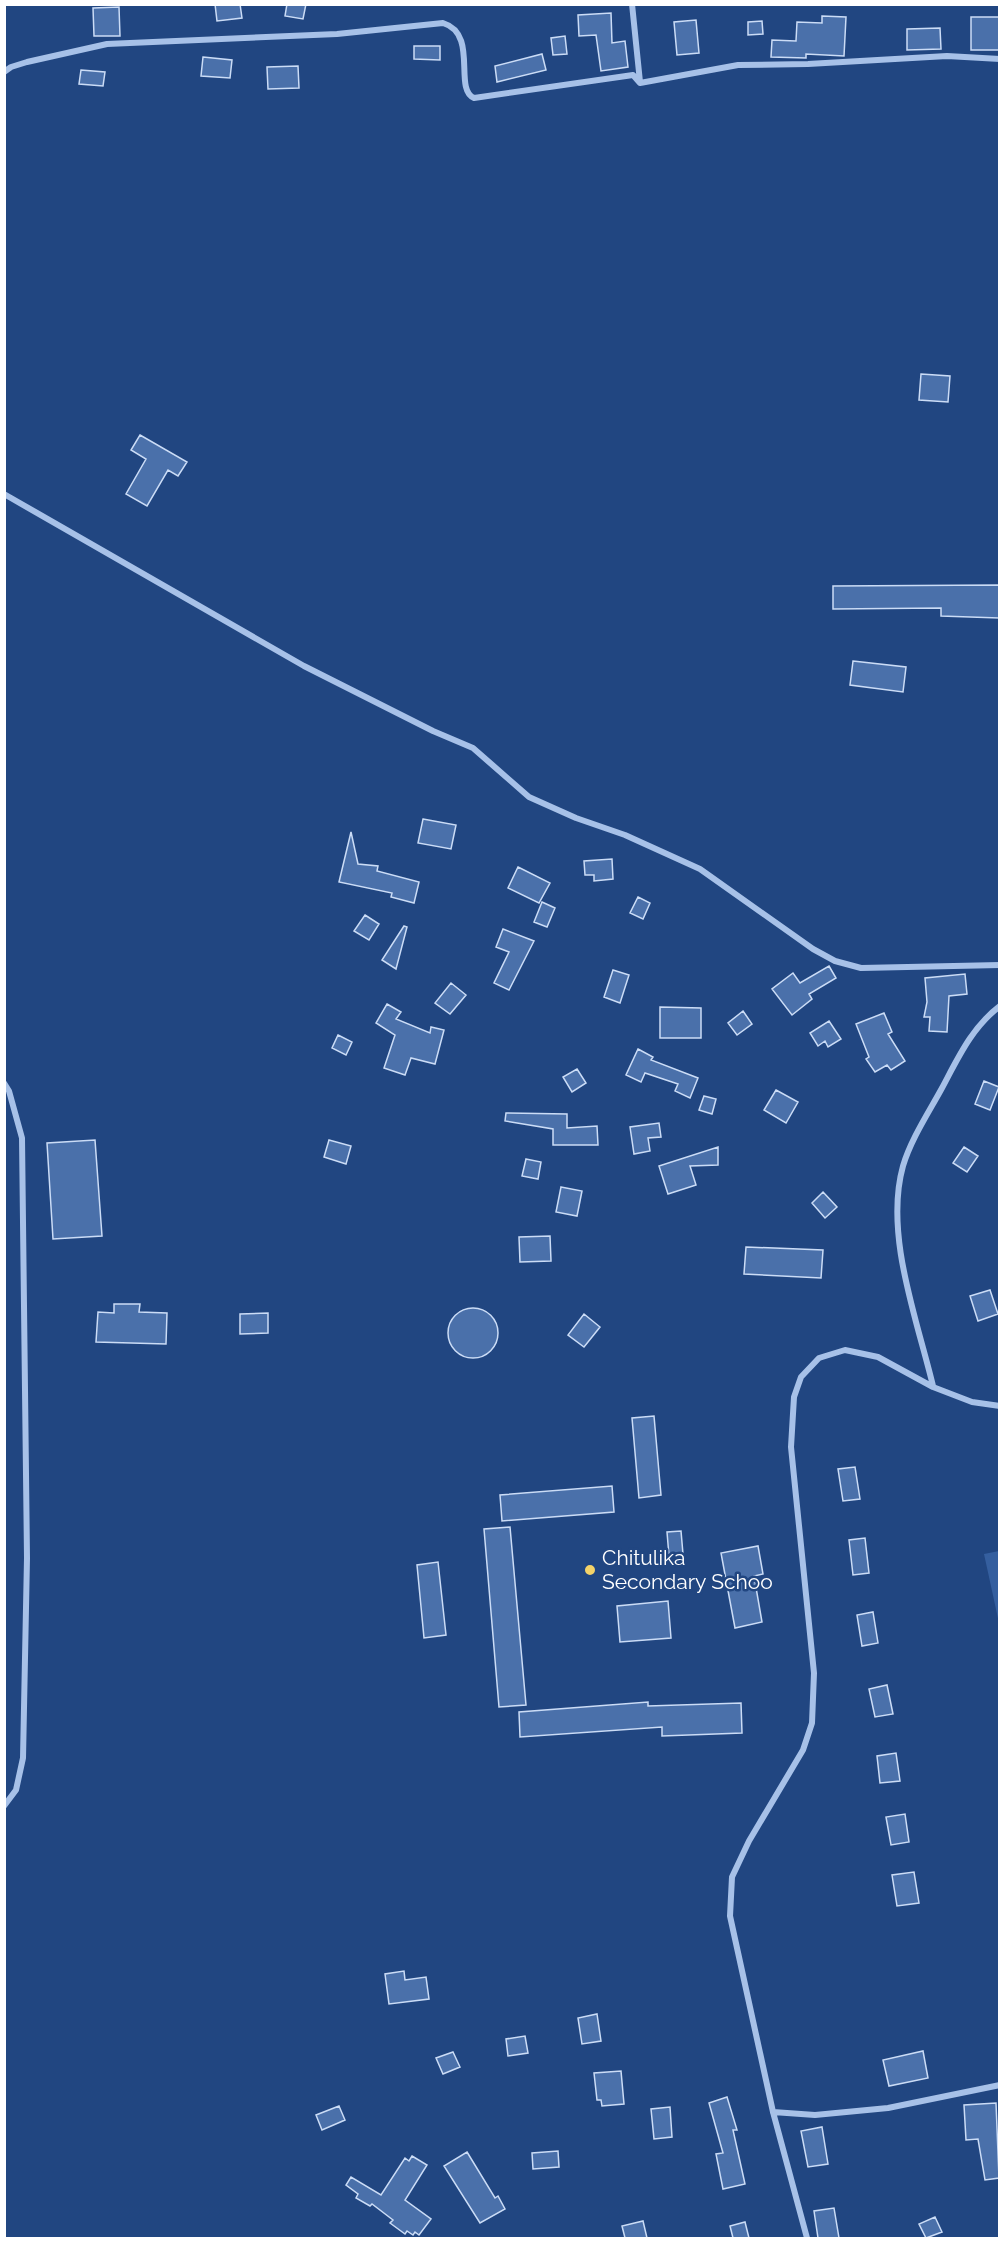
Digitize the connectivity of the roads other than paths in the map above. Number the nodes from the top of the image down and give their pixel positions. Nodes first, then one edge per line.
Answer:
1 (632, 4) edge
2 (999, 59) edge
3 (4, 72) edge
4 (640, 83) junction
5 (4, 494) edge
6 (999, 965) edge
7 (999, 1006) edge
8 (4, 1083) edge
9 (933, 1387) junction
10 (999, 1406) edge
11 (4, 1806) edge
12 (999, 2085) edge
13 (773, 2112) junction
14 (807, 2238) edge

1 - 4 street
2 - 4 street
3 - 4 street
5 - 6 street
7 - 9 street
8 - 11 street
9 - 10 street
9 - 13 street
12 - 13 street
13 - 14 street

